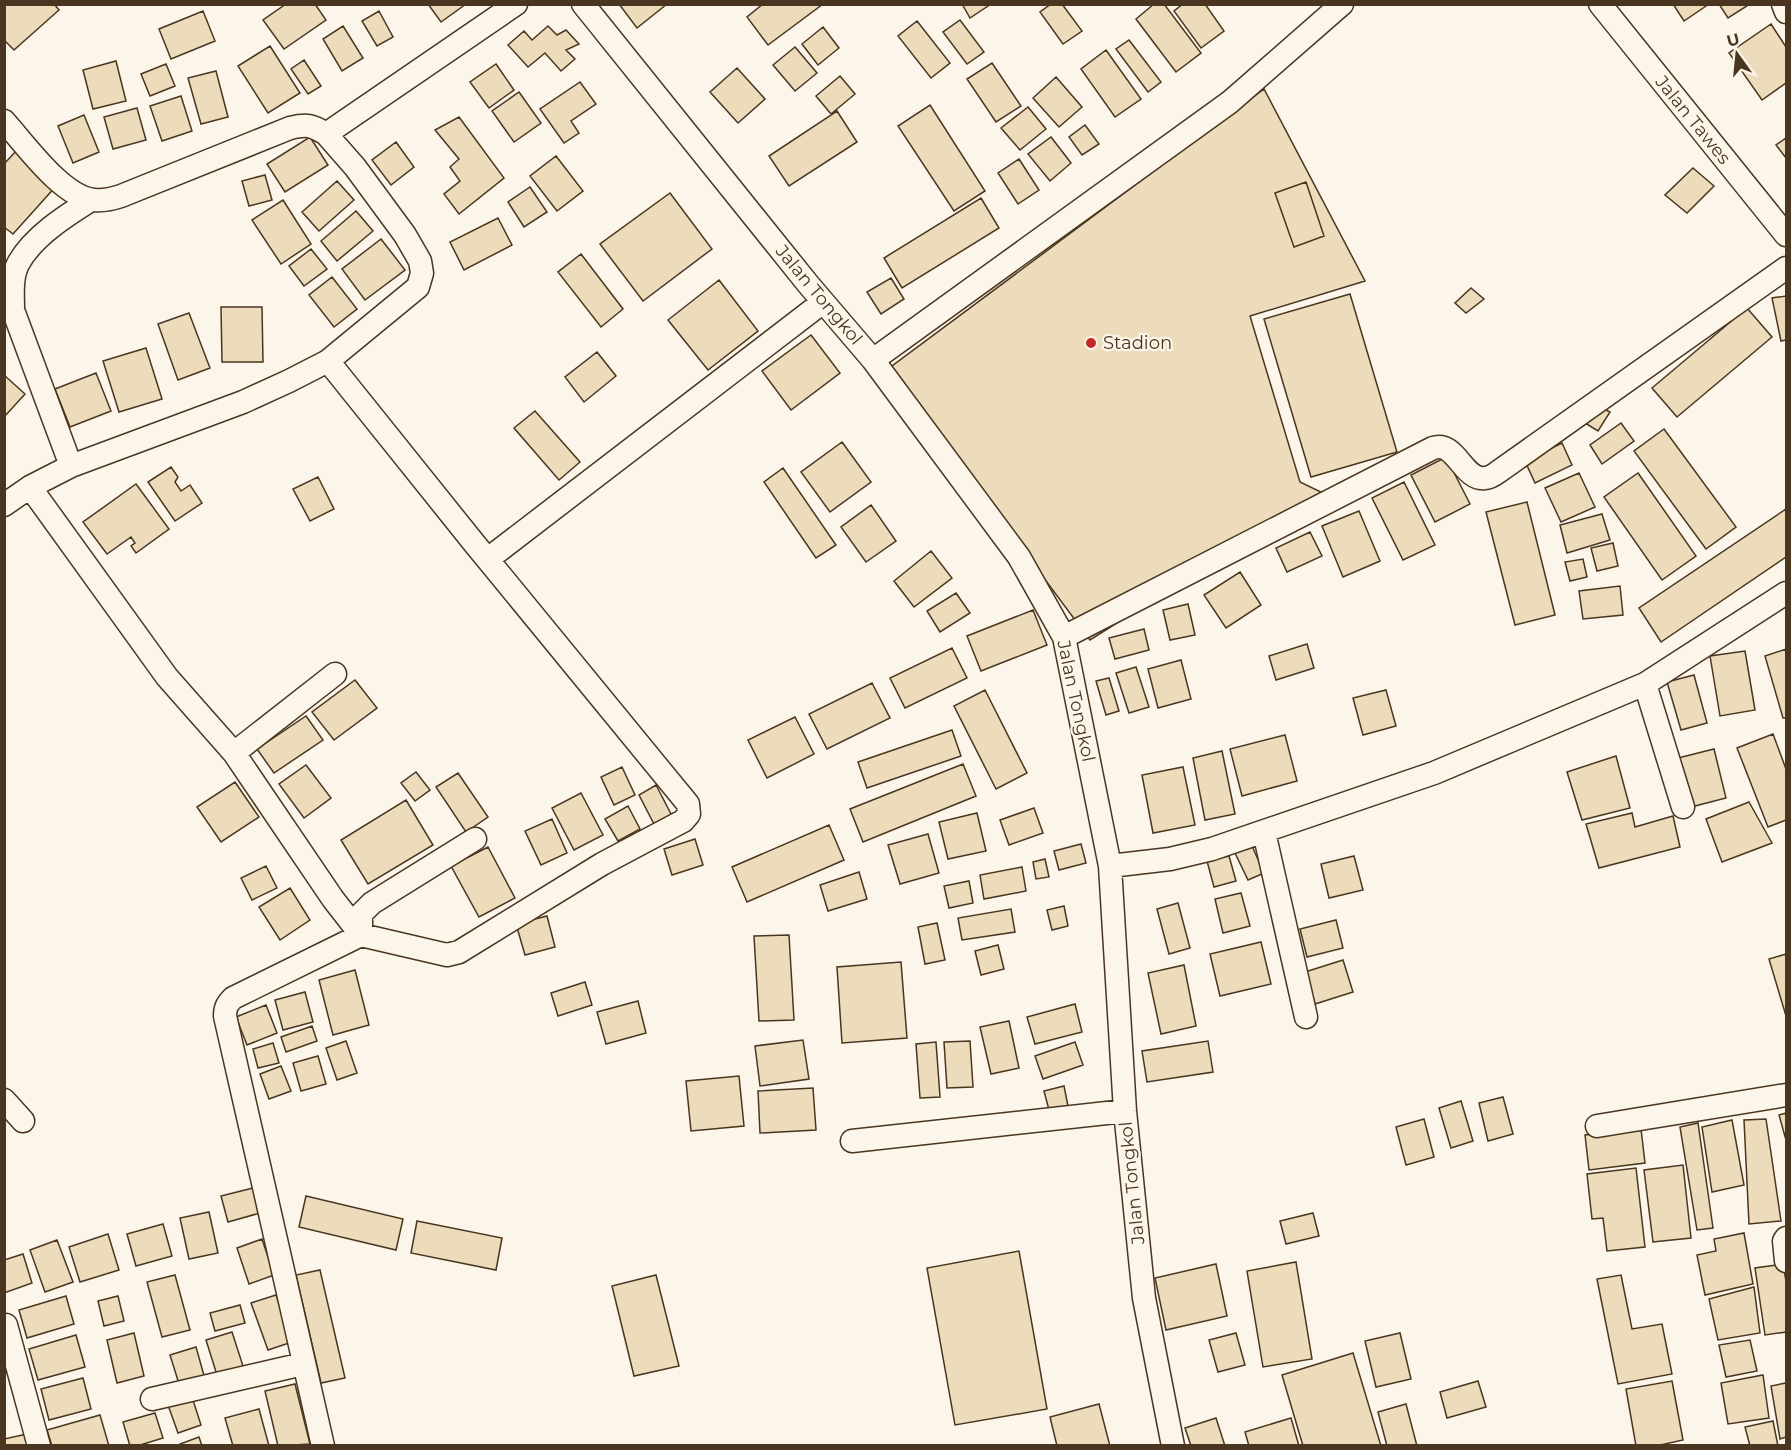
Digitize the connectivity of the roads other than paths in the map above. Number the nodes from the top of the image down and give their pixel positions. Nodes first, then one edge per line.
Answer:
1 (516, 4) edge
2 (583, 4) edge
3 (1342, 4) edge
4 (1600, 4) edge
5 (1783, 4) edge
6 (1786, 12) edge
7 (4, 121) edge
8 (326, 134) junction
9 (91, 200) junction
10 (1786, 235) edge
11 (1786, 268) edge
12 (823, 302) junction
13 (873, 360) junction
14 (328, 361) junction
15 (71, 466) junction
16 (30, 487) junction
17 (4, 505) edge
18 (488, 560) junction
19 (1786, 593) edge
20 (1064, 637) junction
21 (335, 674) dead end
22 (1645, 684) junction
23 (234, 753) junction
24 (1683, 807) dead end
25 (1264, 832) junction
26 (475, 839) dead end
27 (1110, 866) junction
28 (361, 935) junction
29 (1306, 1017) dead end
30 (1786, 1095) edge
31 (4, 1100) edge
32 (1125, 1111) junction
33 (23, 1121) dead end
34 (1597, 1126) dead end
35 (852, 1141) dead end
36 (1786, 1238) edge
37 (1786, 1261) edge
38 (6, 1325) dead end
39 (303, 1364) junction
40 (152, 1399) dead end
41 (39, 1446) edge
42 (323, 1446) edge
43 (1173, 1446) edge

1 - 8 street
2 - 12 street, Jalan Tongkol
3 - 13 street
4 - 10 street, Jalan Tawes
5 - 6 street
7 - 9 street
8 - 9 street
8 - 14 street
9 - 15 street
11 - 20 street
12 - 13 street, Jalan Tongkol
12 - 18 street
13 - 20 street, Jalan Tongkol
14 - 15 street
14 - 18 street
15 - 16 street
16 - 17 street
16 - 23 street
18 - 28 street
19 - 22 street
20 - 27 street, Jalan Tongkol
21 - 23 street
22 - 24 street
22 - 25 street
23 - 28 street
25 - 27 street
25 - 29 street
26 - 28 street
27 - 32 street, Jalan Tongkol
28 - 39 street
30 - 34 street
31 - 33 street
32 - 35 street
32 - 43 street, Jalan Tongkol
36 - 37 street
38 - 41 street
39 - 40 street
39 - 42 street

